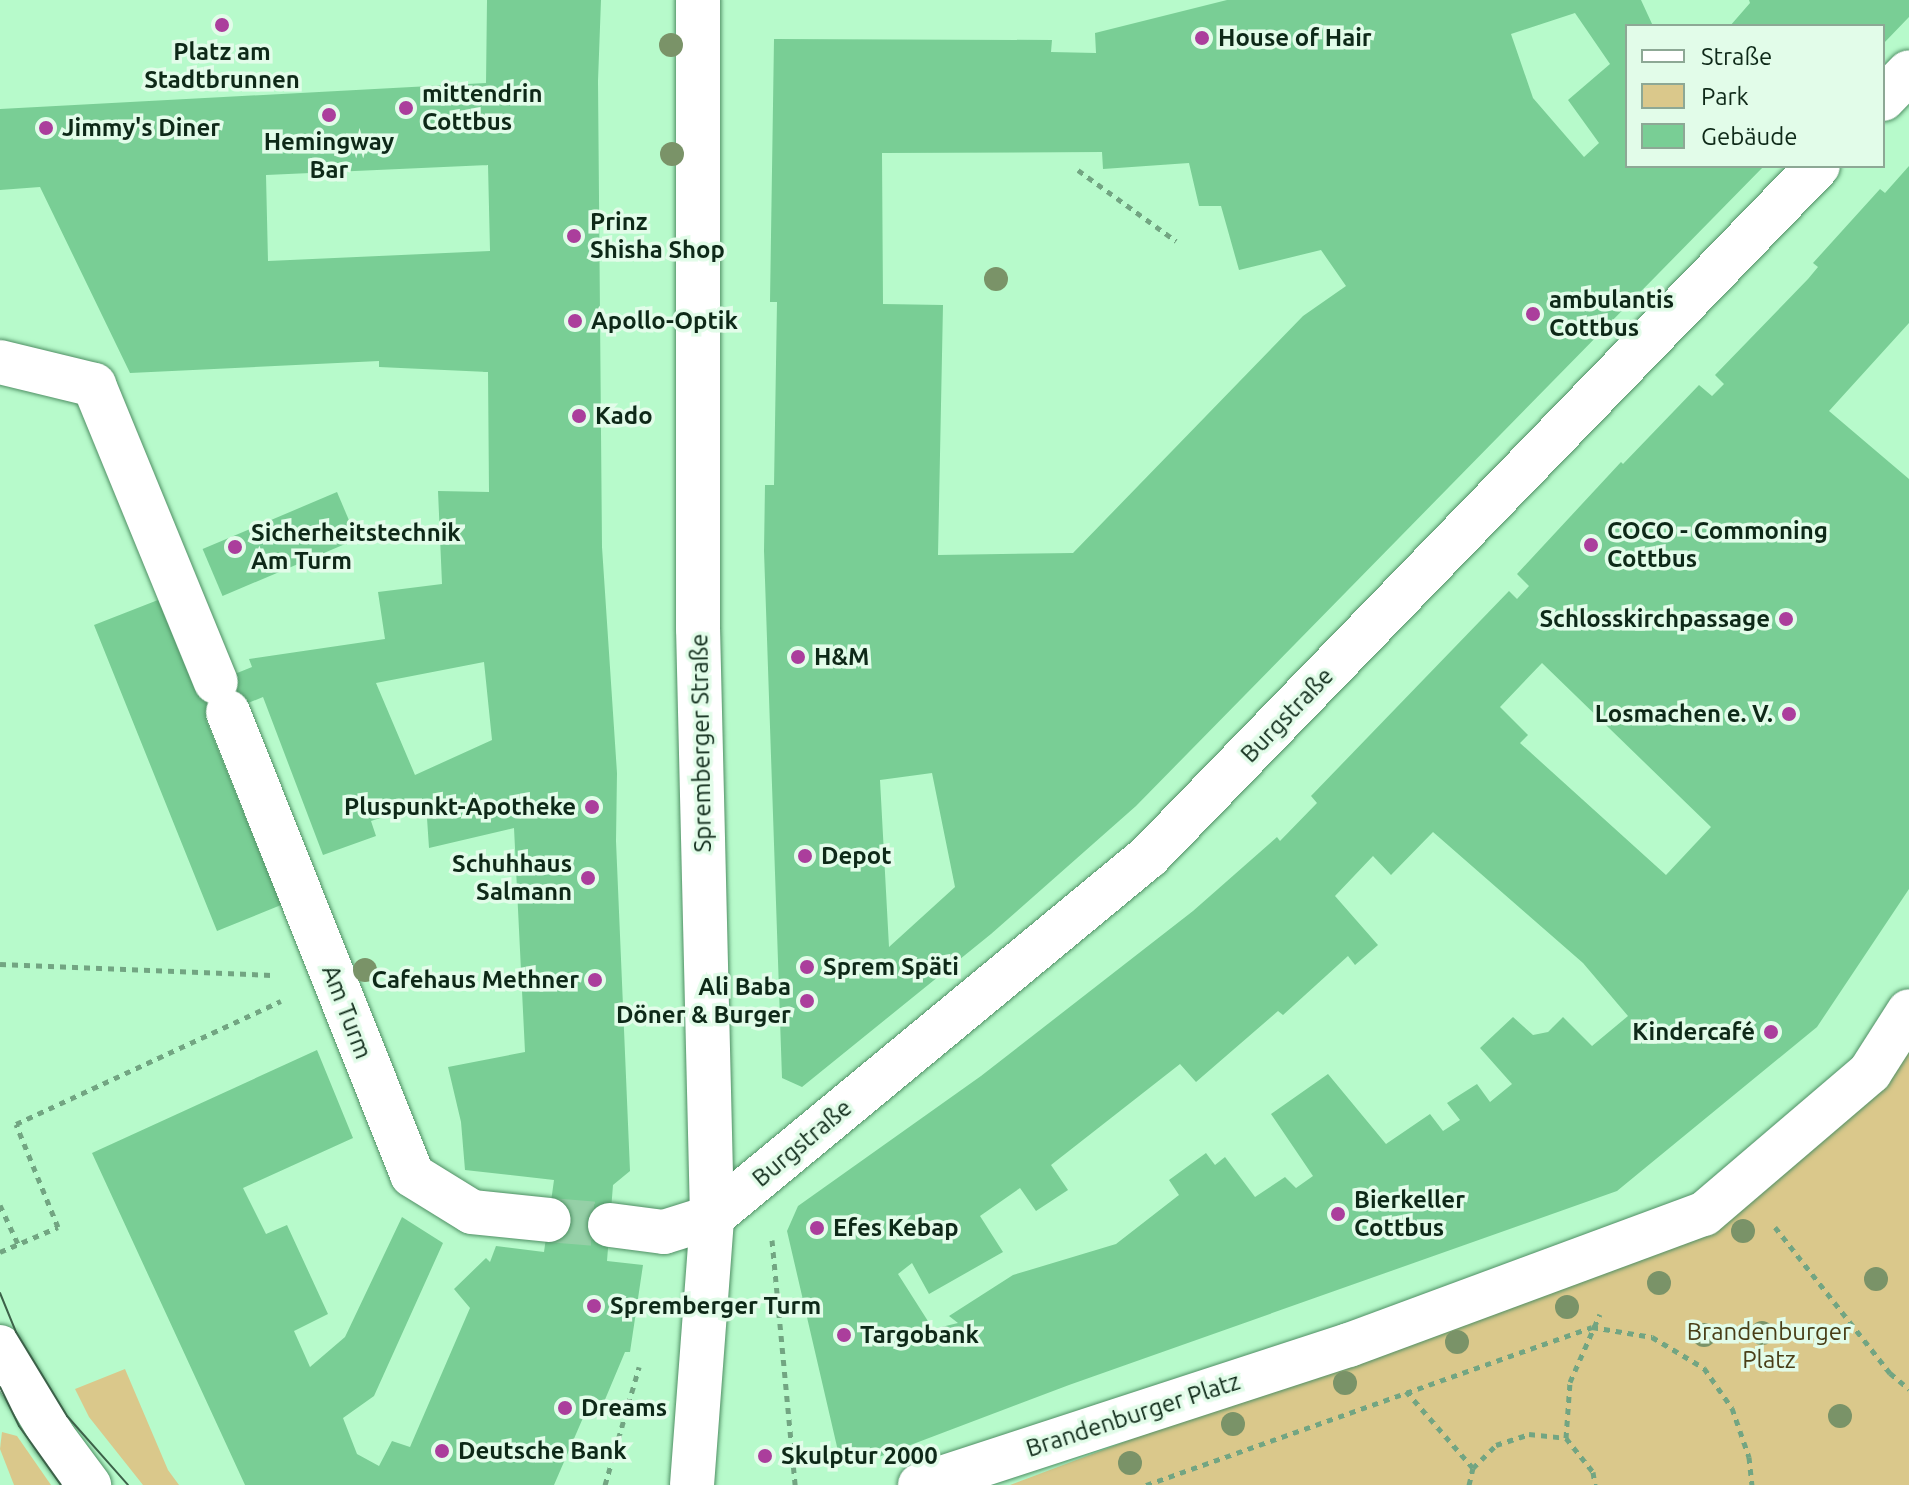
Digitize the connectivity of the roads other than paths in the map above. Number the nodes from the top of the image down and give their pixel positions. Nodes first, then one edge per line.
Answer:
1 (698, 0) edge
2 (1909, 72) edge
3 (1885, 97) edge
4 (1816, 168) edge
5 (0, 362) edge
6 (1909, 1011) edge
7 (712, 1217) junction
8 (549, 1220) tunnel mouth
9 (610, 1225) tunnel mouth
10 (0, 1347) edge
11 (89, 1485) edge
12 (692, 1485) edge
13 (920, 1485) edge

1 - 7 street, Spremberger Straße
2 - 3 street
4 - 7 street, Burgstraße
5 - 8 street, Am Turm
6 - 13 street, Brandenburger Platz
7 - 9 street
7 - 12 street, Spremberger Straße
10 - 11 street

